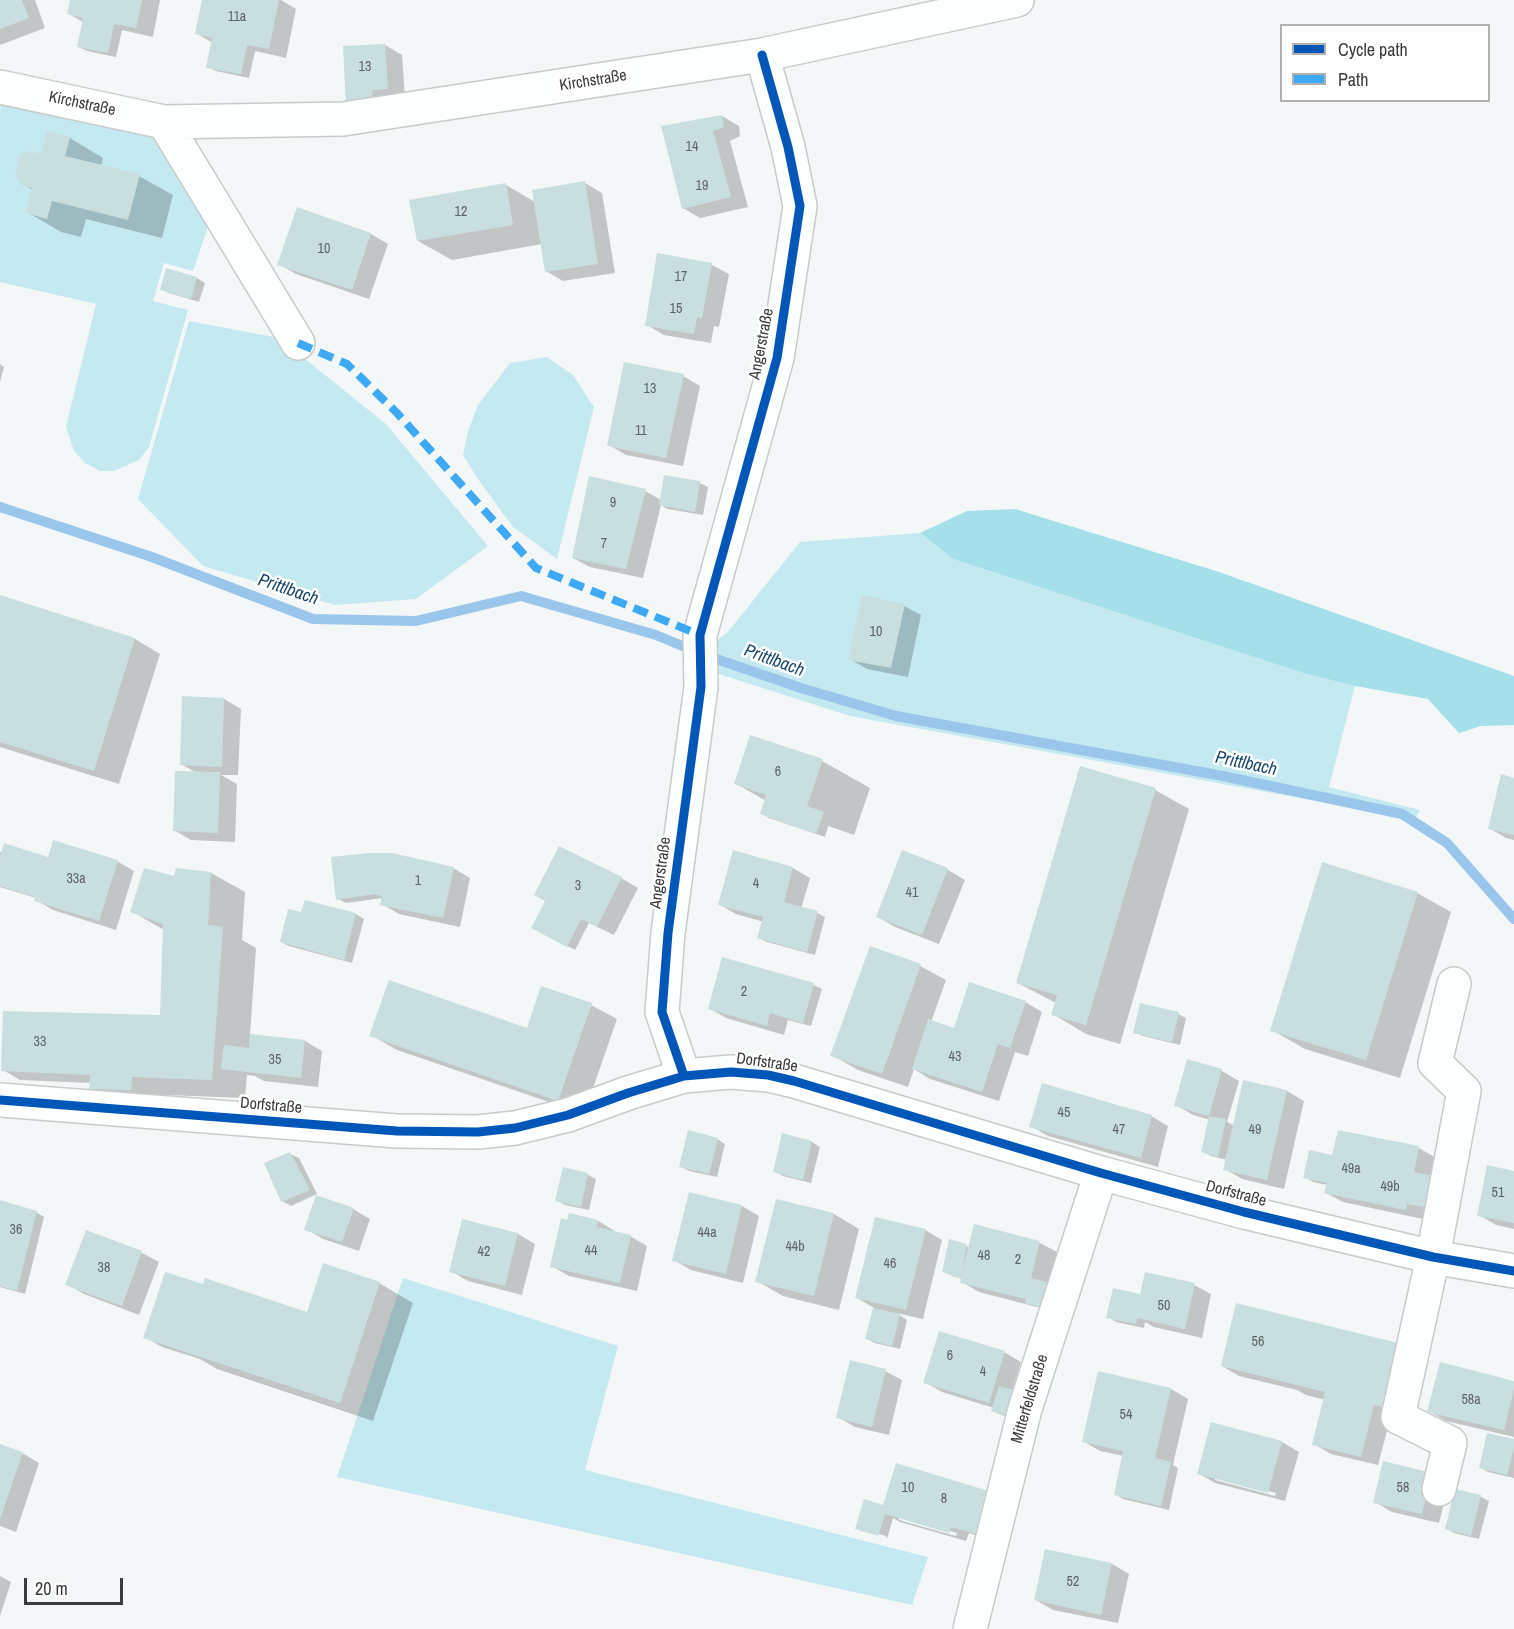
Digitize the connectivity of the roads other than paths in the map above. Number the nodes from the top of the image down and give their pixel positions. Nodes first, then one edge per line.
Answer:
1 (1017, 0) edge
2 (762, 55) junction
3 (0, 87) edge
4 (164, 122) junction
5 (298, 343) dead end
6 (1454, 984) dead end
7 (684, 1076) junction
8 (0, 1100) edge
9 (1101, 1173) junction
10 (1433, 1257) junction
11 (1514, 1271) edge
12 (1439, 1489) dead end
13 (970, 1629) edge

1 - 2 street, Kirchstraße
2 - 4 street, Kirchstraße
2 - 7 street, Angerstraße
3 - 4 street, Kirchstraße
4 - 5 street
6 - 10 street
7 - 8 street, Dorfstraße
7 - 9 street, Dorfstraße
9 - 10 street, Dorfstraße
9 - 13 street, Mitterfeldstraße
10 - 11 street, Dorfstraße
10 - 12 street

